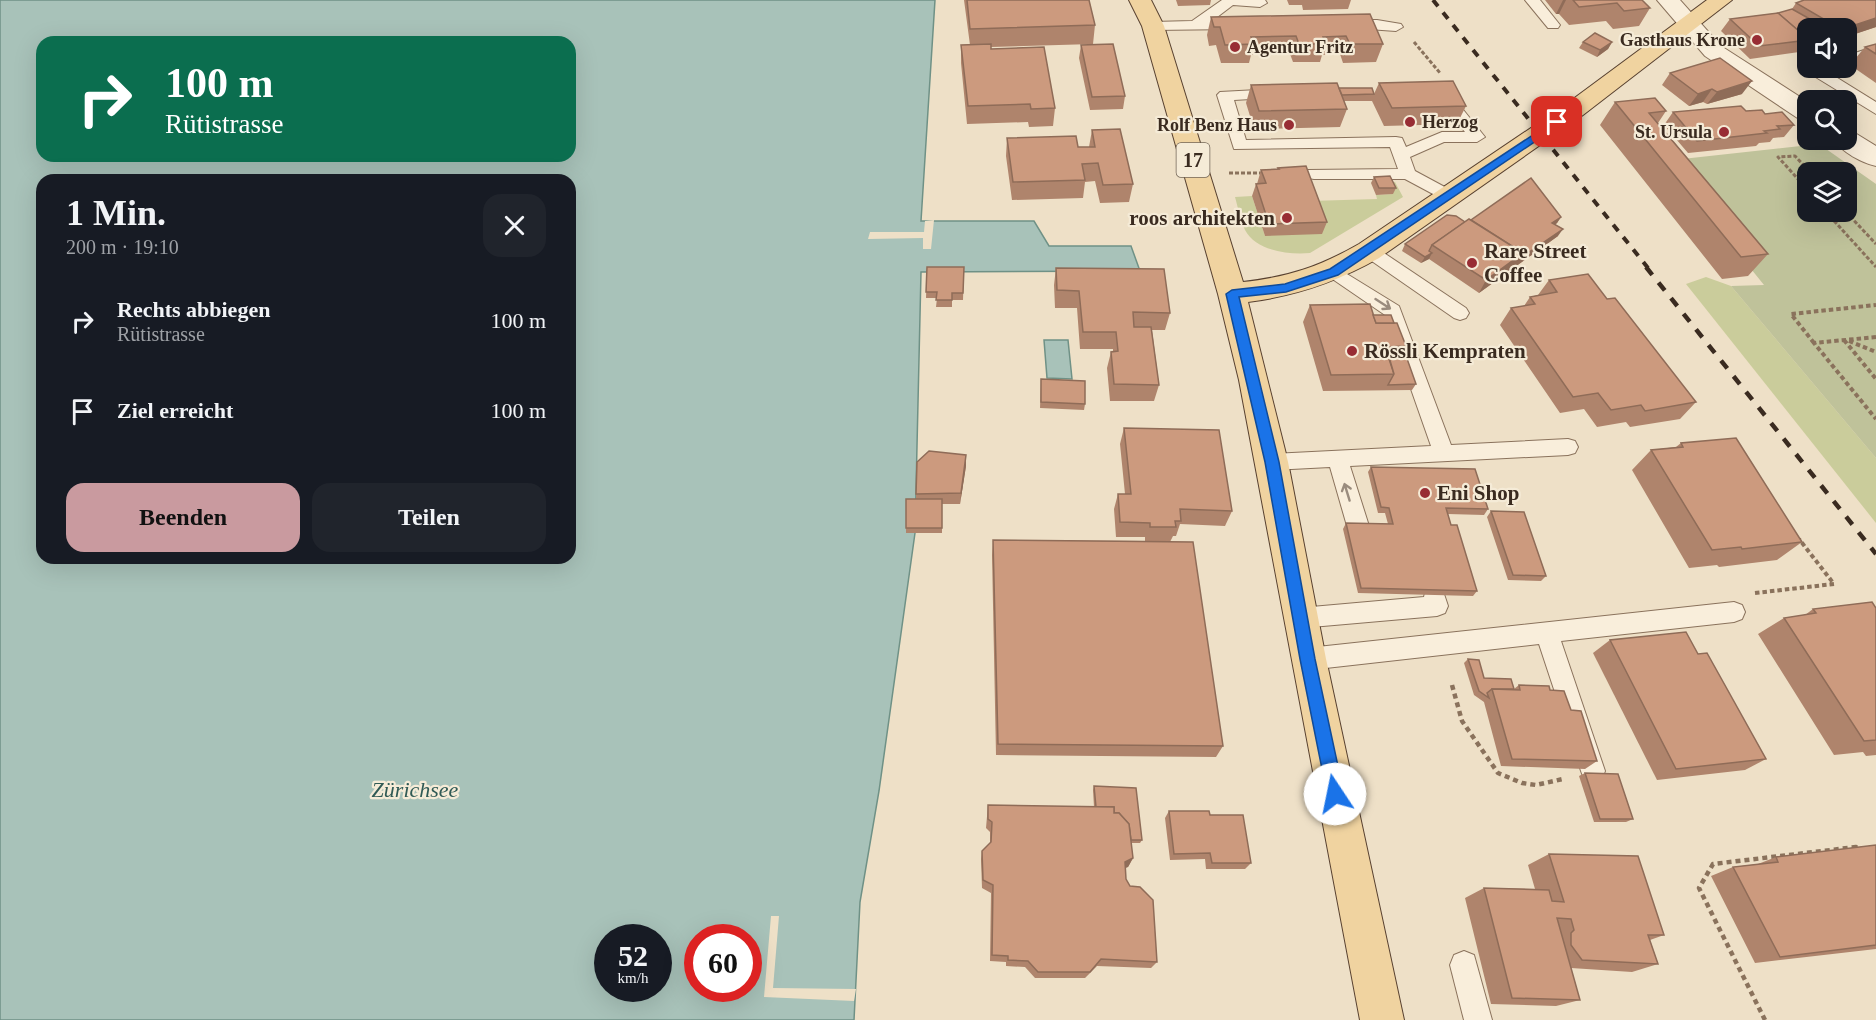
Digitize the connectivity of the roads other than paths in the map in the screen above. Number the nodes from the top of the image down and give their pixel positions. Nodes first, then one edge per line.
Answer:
1 (1140, 0) edge
2 (1532, 0) edge
3 (1668, 0) edge
4 (1721, 0) edge
5 (1260, 3) dead end
6 (1252, 25) edge
7 (1552, 25) dead end
8 (1690, 25) junction
9 (1153, 26) junction
10 (1195, 26) junction
11 (1396, 27) dead end
12 (1335, 33) edge
13 (1876, 50) edge
14 (1857, 57) edge
15 (1827, 78) edge
16 (1429, 92) edge
17 (1297, 94) edge
18 (1797, 107) edge
19 (1876, 109) edge
20 (1857, 146) edge
21 (1401, 155) junction
22 (1876, 158) edge
23 (1314, 174) road end
24 (1408, 174) junction
25 (1448, 196) junction
26 (1369, 250) junction
27 (1334, 272) junction
28 (1232, 294) junction
29 (1460, 313) dead end
30 (1568, 447) dead end
31 (1444, 453) junction
32 (1337, 458) junction
33 (1272, 462) junction
34 (1358, 526) edge
35 (1436, 600) edge
36 (1739, 603) road end
37 (1300, 618) junction
38 (1547, 633) junction
39 (1308, 659) junction
40 (1593, 771) edge
41 (1464, 965) dead end
42 (1382, 1020) edge
43 (1478, 1020) edge

1 - 9 main road, 17
2 - 7 lane
3 - 8 street
4 - 8 main road
5 - 10 lane
6 - 10 lane
8 - 18 street
8 - 25 main road
9 - 10 lane
9 - 28 main road, 17
11 - 12 lane
13 - 14 lane
15 - 19 lane
16 - 21 lane
17 - 21 lane
20 - 22 street
21 - 24 lane
23 - 24 lane
24 - 25 lane
25 - 26 main road
26 - 27 main road
26 - 29 lane
27 - 28 main road
27 -> 31 lane
28 - 33 main road, 17
30 - 31 lane
31 - 32 lane
32 - 33 lane
34 -> 32 lane
33 - 37 main road, 17
35 - 37 lane
36 - 38 lane
37 - 39 main road, 17
38 - 39 lane
38 - 40 lane
39 - 42 main road, 17
41 - 43 lane

